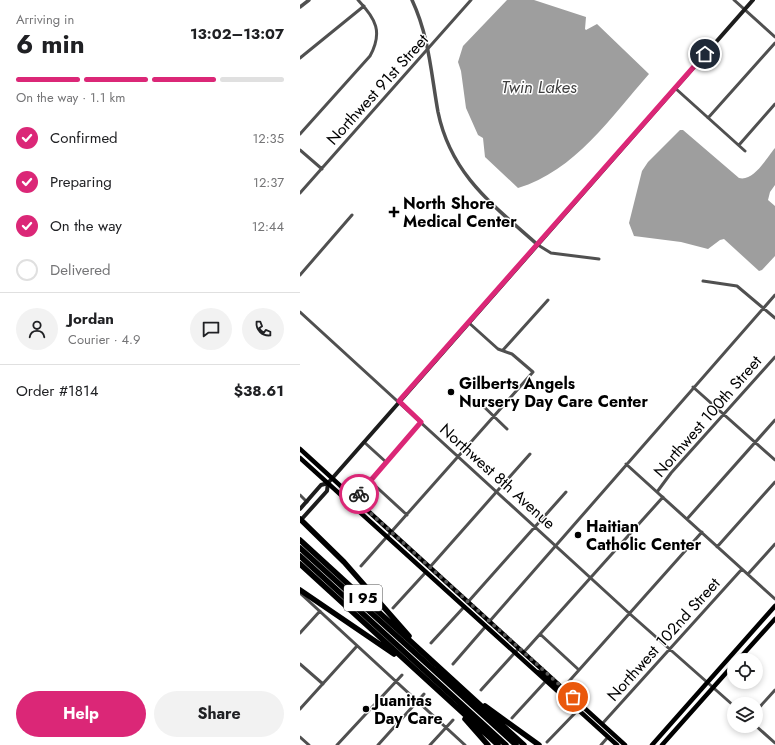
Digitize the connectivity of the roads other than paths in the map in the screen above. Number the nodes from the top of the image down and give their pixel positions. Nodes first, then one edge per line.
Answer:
1 (309, 0) edge
2 (358, 0) edge
3 (412, 0) edge
4 (471, 0) edge
5 (734, 0) edge
6 (753, 0) edge
7 (364, 6) junction
8 (300, 7) edge
9 (744, 9) junction
10 (775, 37) edge
11 (775, 42) edge
12 (428, 48) junction
13 (300, 58) edge
14 (675, 88) junction
15 (775, 104) edge
16 (708, 118) junction
17 (300, 134) edge
18 (738, 145) junction
19 (300, 150) edge
20 (745, 152) dead end
21 (322, 169) junction
22 (300, 193) edge
23 (352, 215) dead end
24 (538, 245) junction
25 (599, 259) dead end
26 (300, 274) edge
27 (703, 281) dead end
28 (775, 295) edge
29 (548, 300) dead end
30 (763, 308) junction
31 (300, 312) edge
32 (775, 318) edge
33 (468, 322) junction
34 (503, 350) junction
35 (775, 357) edge
36 (693, 387) junction
37 (399, 401) junction
38 (479, 402) dead end
39 (725, 415) junction
40 (494, 416) junction
41 (775, 420) edge
42 (421, 422) junction
43 (508, 429) dead end
44 (364, 442) junction
45 (755, 442) junction
46 (300, 449) edge
47 (530, 454) dead end
48 (459, 457) junction
49 (300, 458) edge
50 (775, 460) edge
51 (386, 462) junction
52 (626, 464) junction
53 (332, 478) junction
54 (370, 481) junction
55 (775, 482) edge
56 (328, 483) junction
57 (497, 491) junction
58 (566, 492) dead end
59 (657, 492) junction
60 (300, 495) edge
61 (663, 498) junction
62 (355, 499) junction
63 (307, 502) junction
64 (300, 509) edge
65 (407, 515) junction
66 (687, 519) junction
67 (300, 520) edge
68 (536, 526) junction
69 (391, 532) junction
70 (702, 532) junction
71 (387, 536) junction
72 (300, 541) edge
73 (775, 544) edge
74 (556, 546) junction
75 (717, 547) junction
76 (300, 548) edge
77 (300, 556) edge
78 (408, 556) junction
79 (300, 564) edge
80 (361, 566) dead end
81 (430, 567) junction
82 (742, 569) junction
83 (426, 572) junction
84 (748, 574) junction
85 (590, 577) junction
86 (300, 592) edge
87 (775, 599) edge
88 (468, 602) junction
89 (775, 606) edge
90 (464, 607) junction
91 (393, 608) dead end
92 (320, 611) junction
93 (630, 614) junction
94 (775, 618) edge
95 (490, 622) junction
96 (485, 626) junction
97 (300, 633) edge
98 (540, 634) junction
99 (430, 642) dead end
100 (358, 646) junction
101 (519, 648) junction
102 (670, 650) junction
103 (514, 653) junction
104 (524, 653) junction
105 (744, 653) edge
106 (426, 656) junction
107 (300, 664) edge
108 (453, 664) dead end
109 (414, 668) junction
110 (579, 670) junction
111 (535, 672) junction
112 (727, 672) edge
113 (402, 675) dead end
114 (396, 682) junction
115 (545, 682) junction
116 (707, 683) junction
117 (322, 684) junction
118 (458, 685) junction
119 (563, 688) junction
120 (713, 688) junction
121 (481, 690) dead end
122 (775, 690) edge
123 (424, 694) dead end
124 (447, 698) junction
125 (727, 700) edge
126 (418, 702) junction
127 (763, 703) edge
128 (300, 709) edge
129 (578, 710) junction
130 (512, 718) dead end
131 (453, 720) dead end
132 (602, 724) junction
133 (446, 727) junction
134 (763, 732) edge
135 (300, 737) edge
136 (608, 737) junction
137 (547, 742) dead end
138 (775, 743) edge
139 (309, 745) edge
140 (337, 745) edge
141 (378, 745) edge
142 (430, 745) edge
143 (465, 745) edge
144 (488, 745) edge
145 (498, 745) edge
146 (506, 745) edge
147 (516, 745) edge
148 (524, 745) edge
149 (539, 745) edge
150 (602, 745) edge
151 (617, 745) edge
152 (625, 745) edge
153 (652, 745) edge
154 (662, 745) edge

1 - 8 street
2 - 7 street
3 - 12 street
4 - 12 street, Northwest 91st Street
5 - 9 street
6 - 9 main road
7 - 13 street
7 - 17 street
9 - 10 street
9 - 14 main road
11 - 16 street
12 - 21 street, Northwest 91st Street
12 - 24 street
14 - 16 street
14 - 24 main road
15 - 18 street
16 - 18 street
18 - 20 street
19 - 21 street
21 - 22 street, Northwest 91st Street
23 - 26 street
24 - 25 street
24 - 33 main road
27 - 30 street
28 - 30 street
29 - 34 street
30 - 32 street
30 - 36 street
31 - 37 street, Northwest 8th Avenue
33 - 34 street
33 - 37 main road
34 - 40 street
35 - 39 street, Northwest 100th Street
36 - 39 street
36 - 52 street
37 - 42 street, Northwest 8th Avenue
37 - 44 main road
38 - 40 street
39 - 45 street
39 - 59 street, Northwest 100th Street
40 - 43 street
40 - 48 street
41 - 45 street
42 - 48 street, Northwest 8th Avenue
42 - 51 street
44 - 51 street
44 - 53 main road
45 - 50 street
45 - 66 street
46 - 53 main road
47 - 57 street
48 - 57 street, Northwest 8th Avenue
48 - 65 street
49 - 56 main road
51 - 54 street
52 - 59 street
52 - 74 street
53 - 56 main road
53 - 62 main road
54 - 62 street
54 - 65 street
55 - 75 street
56 - 63 main road
56 - 67 main road
56 - 71 main road
57 - 68 street, Northwest 8th Avenue
57 - 81 street
58 - 68 street
59 - 61 street
60 - 63 street
61 - 66 street
61 - 85 street, Northwest 100th Street
62 - 69 main road
63 - 64 main road
65 - 69 street
66 - 70 street
67 - 106 highway
68 - 74 street, Northwest 8th Avenue
68 - 88 street
69 - 71 street
69 - 81 main road
70 - 75 street
70 - 93 street
71 - 78 main road
71 - 80 street
72 - 106 highway, I 95
73 - 84 street
74 - 85 street, Northwest 8th Avenue
74 - 95 street
75 - 82 street
76 - 147 highway
77 - 146 highway
78 - 81 main road
78 - 83 main road
79 - 109 highway, I 95
81 - 88 main road
82 - 84 street
82 - 102 street, Northwest 102nd Street
83 - 90 main road
83 - 91 street
84 - 87 street
85 - 93 street, Northwest 8th Avenue
85 - 98 street, Northwest 100th Street
86 - 92 street
86 - 109 highway
88 - 95 main road
89 - 116 main road
90 - 96 main road
90 - 99 street
92 - 97 street
92 - 100 street
93 - 102 street, Northwest 8th Avenue
93 - 110 street
94 - 105 main road
95 - 96 street
95 - 101 main road
96 - 103 main road
96 - 108 street
98 - 104 street, Northwest 100th Street
98 - 110 street
100 - 114 street
100 - 117 street
101 - 103 street
101 - 104 main road
102 - 116 street, Northwest 8th Avenue
102 - 132 street, Northwest 102nd Street
103 - 111 main road
103 - 121 street
104 - 119 main road
106 - 118 highway, I 95
107 - 117 street
109 - 124 highway, I 95
110 - 119 street
111 - 115 main road
111 - 119 main road
112 - 120 main road
113 - 114 street
114 - 126 street
114 - 140 street
115 - 129 main road
115 - 130 street
116 - 120 street, Northwest 8th Avenue
116 - 153 main road
117 - 128 street
118 - 148 highway, I 95
118 - 149 highway
119 - 132 main road
120 - 125 street, Northwest 8th Avenue
120 - 154 main road
122 - 127 street
123 - 126 street
124 - 144 highway
124 - 145 highway, I 95
126 - 133 street
126 - 141 street
129 - 132 main road
129 - 136 main road
129 - 137 street
131 - 133 street
132 - 152 main road
133 - 142 street
133 - 143 street
134 - 138 street
135 - 139 street
136 - 150 street
136 - 151 main road

